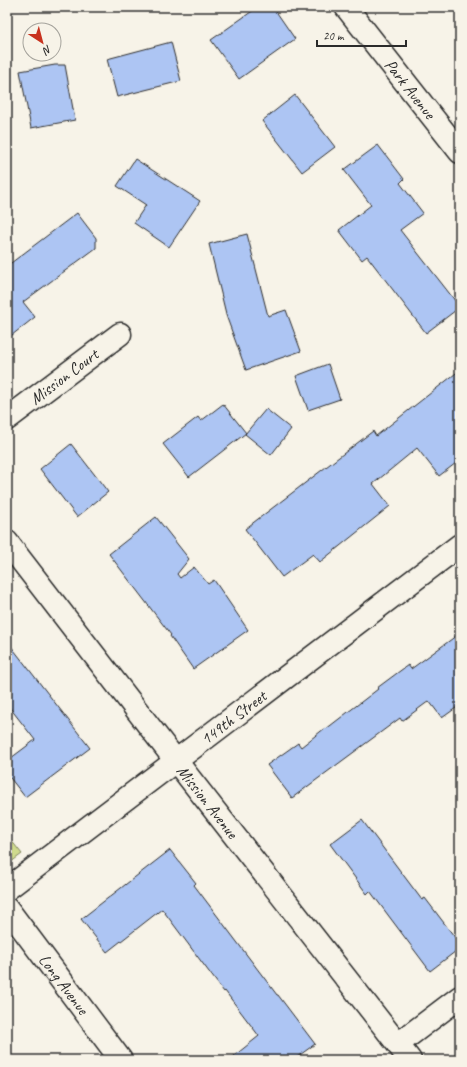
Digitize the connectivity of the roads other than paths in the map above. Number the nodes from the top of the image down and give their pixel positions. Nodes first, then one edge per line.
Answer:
1 (346, 7) edge
2 (460, 152) edge
3 (120, 334) dead end
4 (7, 419) edge
5 (7, 542) edge
6 (460, 546) edge
7 (176, 761) junction
8 (7, 889) edge
9 (7, 908) edge
10 (460, 997) edge
11 (404, 1052) edge
12 (122, 1060) edge

1 - 2 street, Park Avenue
3 - 4 street, Mission Court
5 - 7 street, Mission Avenue
6 - 7 street, 149th Street
7 - 8 street, 149th Street
7 - 11 street, Mission Avenue
9 - 12 street, Long Avenue
10 - 11 street

